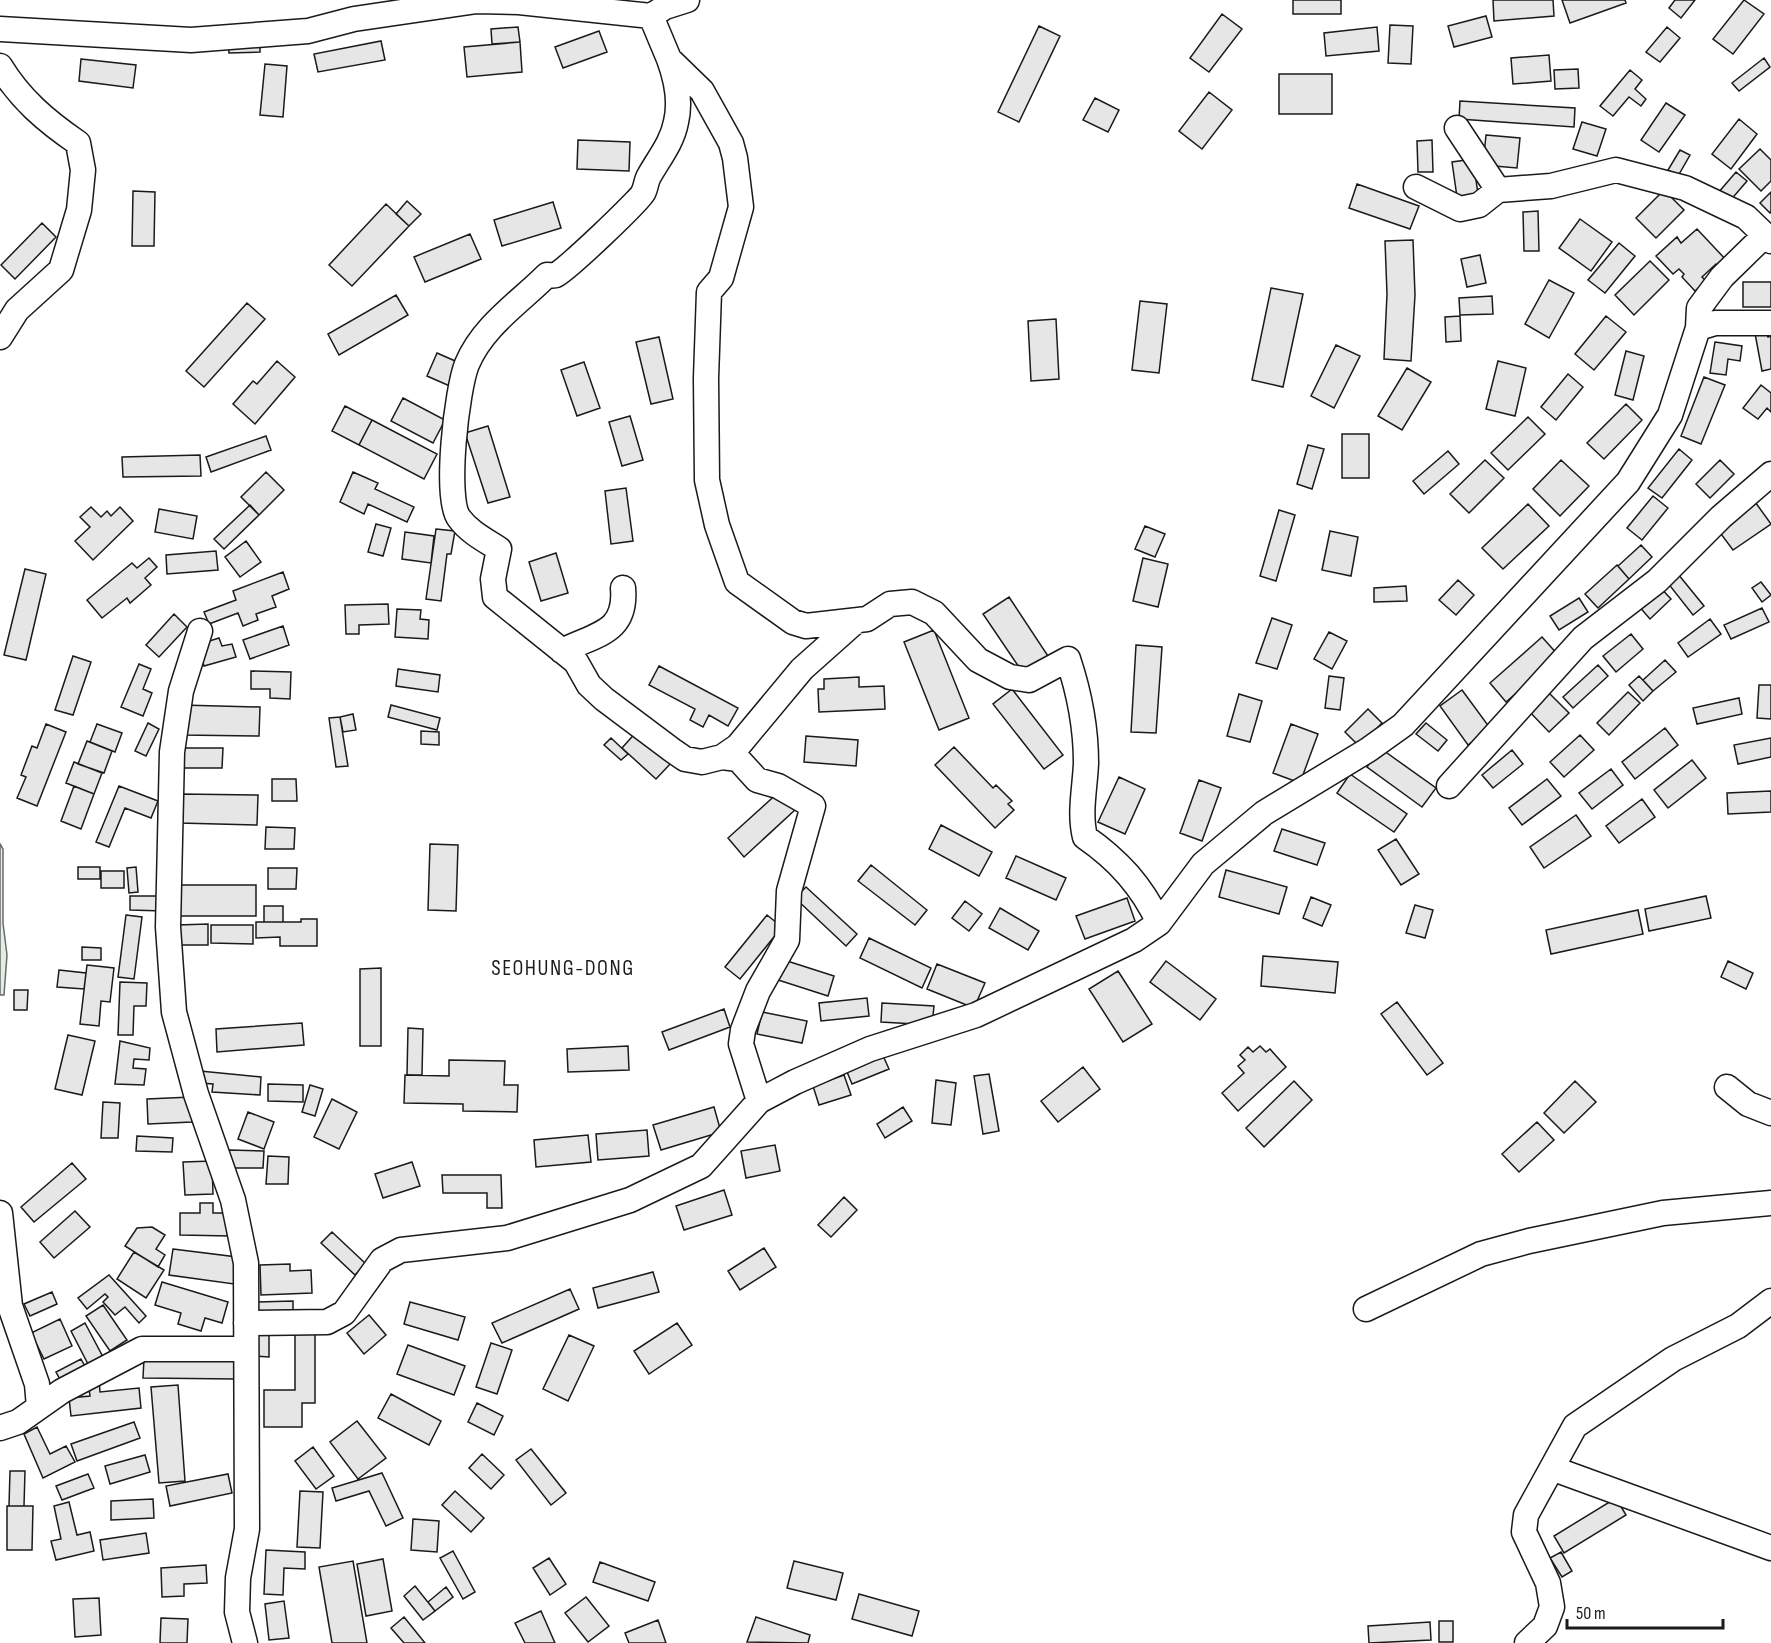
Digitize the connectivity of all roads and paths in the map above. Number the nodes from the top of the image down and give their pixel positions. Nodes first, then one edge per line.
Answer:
1 (687, 0) edge
2 (651, 16) junction
3 (0, 29) edge
4 (669, 58) junction
5 (0, 66) edge
6 (1457, 128) dead end
7 (1416, 187) dead end
8 (1498, 190) junction
9 (1768, 239) edge
10 (1771, 323) edge
11 (1698, 328) junction
12 (0, 337) edge
13 (1771, 474) edge
14 (623, 588) dead end
15 (857, 620) junction
16 (200, 631) dead end
17 (562, 651) junction
18 (722, 757) junction
19 (1449, 786) dead end
20 (1159, 923) junction
21 (1727, 1087) dead end
22 (759, 1101) junction
23 (1771, 1113) edge
24 (1771, 1203) edge
25 (0, 1213) edge
26 (1771, 1301) edge
27 (1366, 1309) dead end
28 (246, 1323) junction
29 (245, 1349) junction
30 (39, 1407) junction
31 (0, 1428) edge
32 (1554, 1469) junction
33 (1771, 1548) edge
34 (245, 1643) edge
35 (1527, 1643) edge

1 - 2 street
2 - 3 street
2 - 4 street
4 - 15 street
4 - 17 street
5 - 12 street
6 - 8 street
7 - 8 street
8 - 9 street
9 - 11 street
10 - 11 street
11 - 20 street
13 - 19 street
14 - 17 street
15 - 18 street
15 - 20 street
16 - 28 street
17 - 18 street
18 - 22 street
20 - 22 street
21 - 23 street
22 - 28 street
24 - 27 street
25 - 30 street
26 - 32 street
28 - 29 street
29 - 30 street
29 - 34 street
30 - 31 street
32 - 33 street
32 - 35 street

